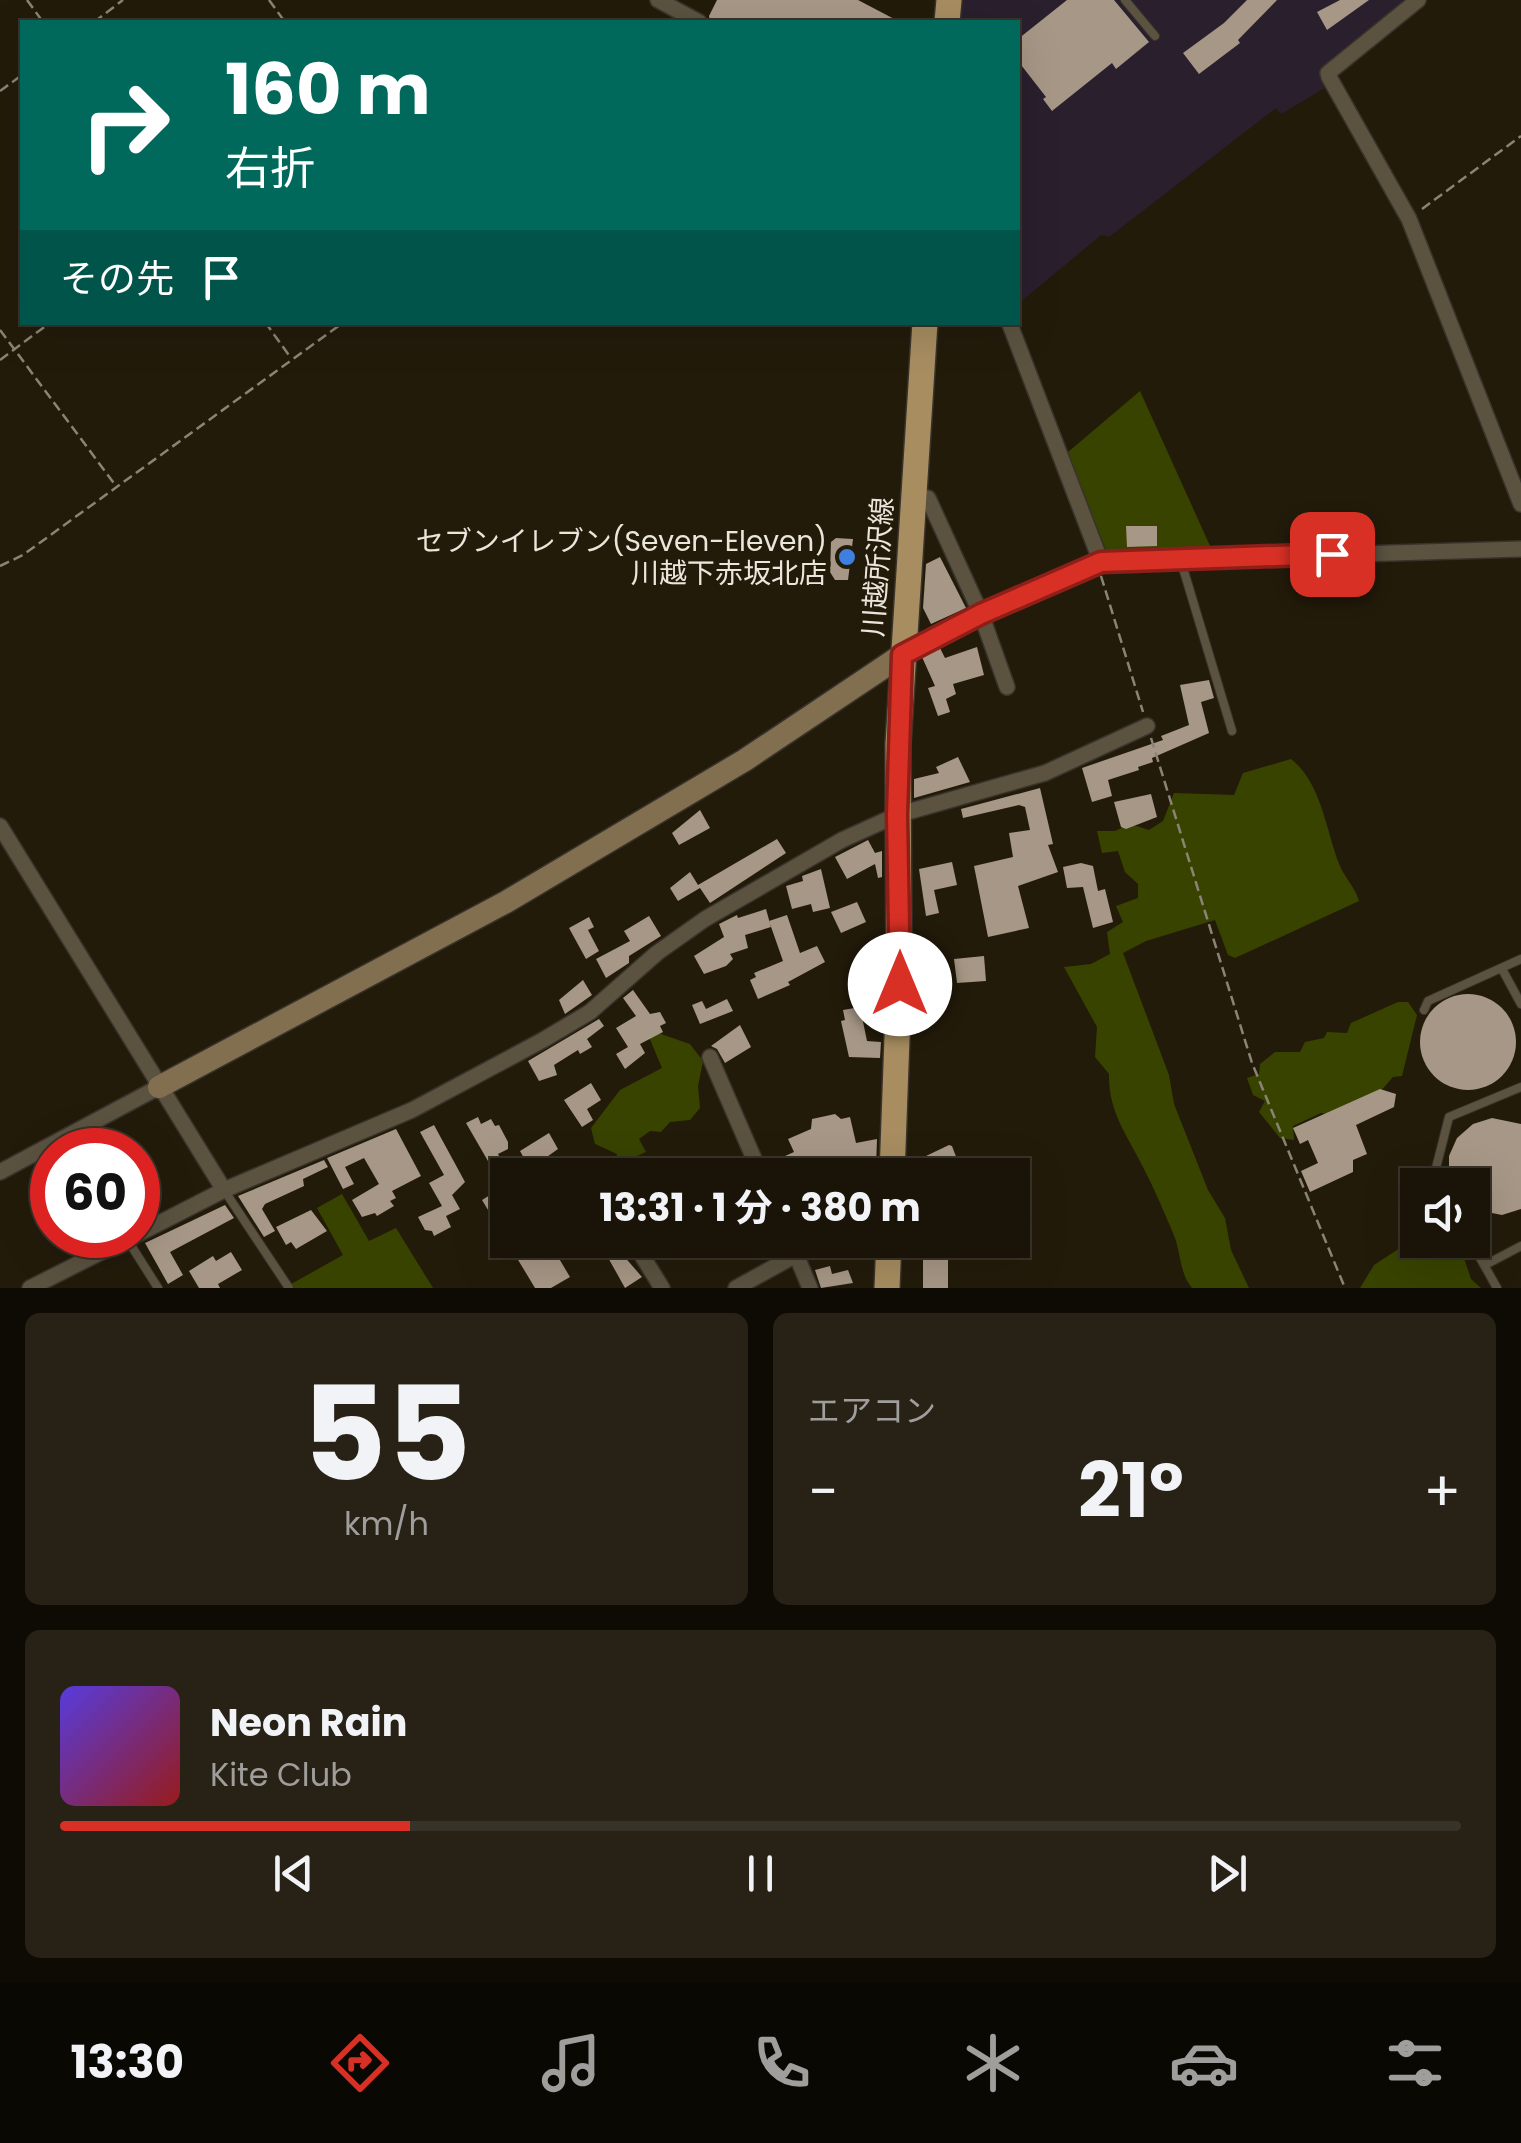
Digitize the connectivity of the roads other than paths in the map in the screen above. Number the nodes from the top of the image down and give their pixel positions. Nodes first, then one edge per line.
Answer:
1 (659, 0) edge
2 (1126, 0) edge
3 (1418, 0) edge
4 (695, 20) edge
5 (1155, 36) dead end
6 (925, 325) edge
7 (1010, 325) edge
8 (914, 496) junction
9 (1521, 504) edge
10 (1521, 548) edge
11 (1180, 558) junction
12 (1099, 563) junction
13 (981, 614) junction
14 (902, 655) junction
15 (1007, 687) dead end
16 (1147, 726) road end
17 (1232, 730) dead end
18 (897, 815) junction
19 (0, 826) edge
20 (1521, 959) edge
21 (1502, 969) junction
22 (1521, 1004) edge
23 (1424, 1010) dead end
24 (710, 1057) dead end
25 (158, 1087) junction
26 (1521, 1087) edge
27 (755, 1158) edge
28 (893, 1158) edge
29 (1436, 1168) edge
30 (0, 1172) edge
31 (224, 1190) junction
32 (160, 1222) edge
33 (1521, 1246) edge
34 (89, 1258) edge
35 (144, 1258) edge
36 (643, 1258) edge
37 (778, 1258) edge
38 (798, 1258) edge
39 (888, 1258) edge
40 (1481, 1258) edge
41 (1485, 1265) junction
42 (30, 1288) edge
43 (158, 1288) edge
44 (289, 1288) edge
45 (662, 1288) edge
46 (736, 1288) edge
47 (810, 1288) edge
48 (887, 1288) edge
49 (1497, 1288) edge

1 - 4 street
2 - 5 lane
3 - 9 street
6 - 8 main road, 川越所沢線
7 - 12 street
8 - 13 street
8 - 14 main road, 川越所沢線
10 - 11 street
11 - 12 street
11 - 17 lane
12 - 13 street
13 - 14 street
13 - 15 street
14 - 18 main road, 川越所沢線
14 - 25 street
16 - 18 street
18 - 28 main road, 川越所沢線
18 - 31 street
19 - 25 street
20 - 21 lane
21 - 22 lane
21 - 23 lane
24 - 27 street
25 - 30 street
25 - 31 street
26 - 29 lane
31 - 32 street
31 - 44 lane
33 - 41 lane
34 - 42 street
35 - 43 lane
36 - 45 street
37 - 46 street
38 - 47 street
39 - 48 main road
40 - 41 lane
41 - 49 lane

